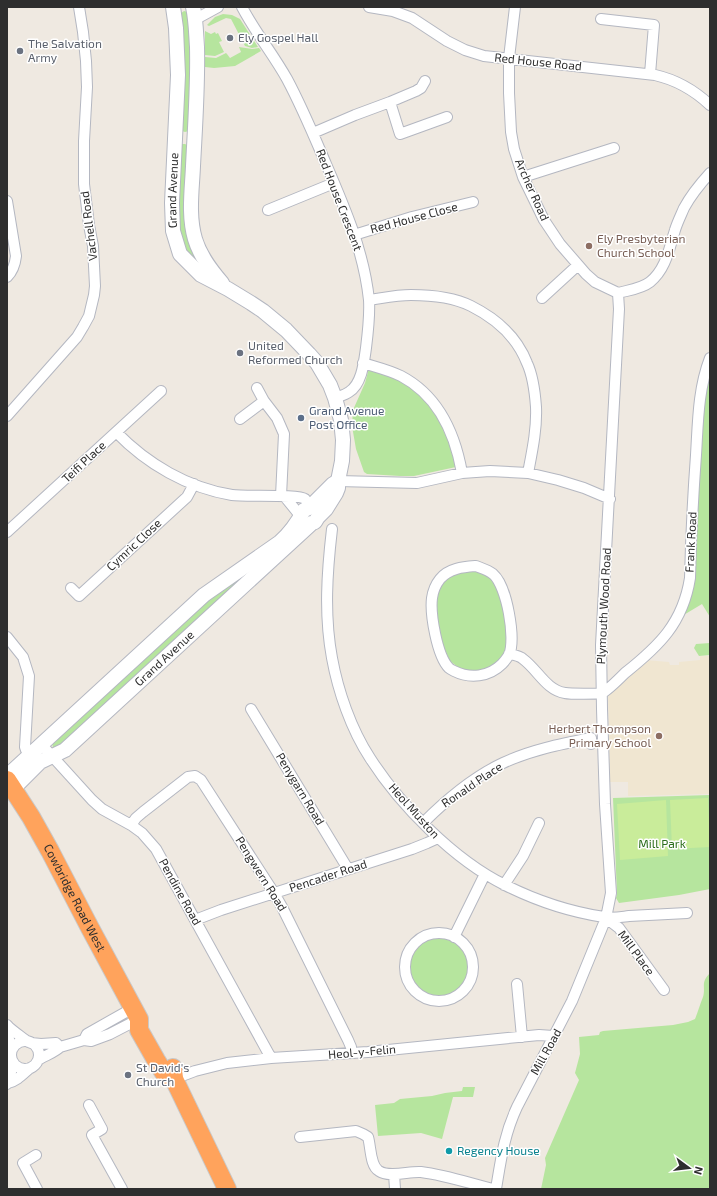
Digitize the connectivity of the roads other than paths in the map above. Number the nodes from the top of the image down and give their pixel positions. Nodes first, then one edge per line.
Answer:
1 (79, 7) edge
2 (173, 7) edge
3 (218, 7) edge
4 (242, 7) edge
5 (369, 7) edge
6 (515, 7) edge
7 (194, 13) edge
8 (601, 19) dead end
9 (509, 58) junction
10 (650, 74) junction
11 (425, 81) dead end
12 (390, 102) junction
13 (710, 105) edge
14 (447, 117) dead end
15 (313, 133) junction
16 (174, 138) junction
17 (195, 138) junction
18 (614, 148) dead end
19 (710, 173) edge
20 (523, 177) junction
21 (334, 183) junction
22 (7, 201) edge
23 (473, 202) dead end
24 (268, 210) dead end
25 (354, 235) junction
26 (578, 265) junction
27 (7, 277) edge
28 (228, 289) junction
29 (618, 293) junction
30 (542, 298) dead end
31 (369, 300) junction
32 (710, 358) edge
33 (364, 363) junction
34 (257, 388) dead end
35 (161, 391) dead end
36 (335, 398) junction
37 (264, 401) junction
38 (7, 416) edge
39 (240, 418) dead end
40 (116, 432) junction
41 (462, 473) junction
42 (528, 474) junction
43 (338, 481) junction
44 (194, 484) junction
45 (283, 497) junction
46 (610, 499) junction
47 (310, 516) junction
48 (332, 529) dead end
49 (7, 532) edge
50 (71, 588) dead end
51 (7, 637) edge
52 (509, 654) junction
53 (601, 693) junction
54 (251, 709) dead end
55 (591, 744) dead end
56 (42, 745) junction
57 (30, 755) junction
58 (52, 757) junction
59 (9, 782) edge
60 (423, 823) junction
61 (539, 823) dead end
62 (131, 825) junction
63 (438, 838) junction
64 (348, 869) junction
65 (485, 874) junction
66 (504, 885) junction
67 (274, 893) junction
68 (687, 913) dead end
69 (606, 918) junction
70 (195, 920) junction
71 (454, 937) junction
72 (517, 984) dead end
73 (664, 990) dead end
74 (136, 1014) junction
75 (8, 1026) edge
76 (553, 1036) junction
77 (522, 1038) junction
78 (29, 1042) junction
79 (60, 1047) junction
80 (351, 1053) junction
81 (12, 1056) junction
82 (271, 1058) junction
83 (38, 1060) junction
84 (30, 1068) junction
85 (174, 1079) junction
86 (8, 1083) edge
87 (90, 1105) dead end
88 (300, 1136) dead end
89 (36, 1155) dead end
90 (394, 1174) junction
91 (37, 1189) edge
92 (122, 1189) edge
93 (227, 1189) edge
94 (395, 1189) edge
95 (493, 1189) edge
96 (496, 1189) edge

1 - 38 street, Vachell Road
2 - 16 street, Grand Avenue
3 - 7 street
4 - 15 street, Red House Crescent
5 - 9 street, Red House Road
6 - 9 street, Archer Road
7 - 17 street, Grand Avenue
8 - 10 street
9 - 10 street, Red House Road
9 - 20 street, Archer Road
10 - 13 street, Red House Road
11 - 12 street
12 - 14 street
12 - 15 street
15 - 21 street, Red House Crescent
16 - 17 street, Grand Avenue
16 - 28 street, Grand Avenue
17 - 28 street, Grand Avenue
18 - 20 street
19 - 29 street
20 - 26 street, Archer Road
21 - 24 street
21 - 25 street, Red House Crescent
22 - 27 street
23 - 25 street, Red House Close
25 - 31 street, Red House Crescent
26 - 29 street, Archer Road
26 - 30 street
28 - 36 street, Grand Avenue
29 - 46 street, Plymouth Wood Road
31 - 33 street, Red House Crescent
31 - 42 street
32 - 53 street, Frank Road
33 - 36 street, Red House Crescent
33 - 41 street
34 - 37 street
35 - 40 street, Teifi Place
36 - 43 street, Grand Avenue
37 - 39 street
37 - 45 street
40 - 44 street
40 - 49 street, Teifi Place
41 - 42 street
41 - 43 street
42 - 46 street
43 - 47 street, Grand Avenue
44 - 45 street
44 - 50 street, Cymric Close
45 - 47 street
45 - 47 street
46 - 53 street, Plymouth Wood Road
47 - 56 street, Grand Avenue
47 - 58 street, Grand Avenue
48 - 60 street, Heol Muston
51 - 57 street
52 - 52 street
52 - 53 street
53 - 69 street, Plymouth Wood Road
54 - 64 street, Penygarn Road
55 - 60 street, Ronald Place
56 - 57 street, Grand Avenue
56 - 58 street, Pendine Road
57 - 59 street, Grand Avenue
58 - 59 street, Grand Avenue
58 - 62 street, Pendine Road
59 - 74 highway, Cowbridge Road West
60 - 63 street, Heol Muston
61 - 66 street
62 - 67 street, Pengwern Road
62 - 70 street, Pendine Road
63 - 64 street, Pencader Road
63 - 65 street, Heol Muston
64 - 67 street, Pencader Road
65 - 66 street, Heol Muston
65 - 71 street
66 - 69 street, Heol Muston
67 - 70 street, Pencader Road
67 - 80 street, Pengwern Road
68 - 69 street, Heol Muston
69 - 73 street, Mill Place
69 - 76 street, Mill Road
70 - 82 street, Pendine Road
71 - 71 street
72 - 77 street
74 - 79 street
74 - 85 highway, Cowbridge Road West
75 - 78 street
75 - 81 street
76 - 77 street, Heol-y-Felin
76 - 96 street, Mill Road
77 - 80 street, Heol-y-Felin
78 - 79 street
78 - 81 street
78 - 83 street
79 - 83 street
80 - 82 street, Heol-y-Felin
81 - 84 street
81 - 86 street
82 - 85 street, Heol-y-Felin
83 - 84 street
84 - 86 street
85 - 93 highway, Cowbridge Road West
87 - 92 street
88 - 90 street
89 - 91 street
90 - 94 street
90 - 95 street

